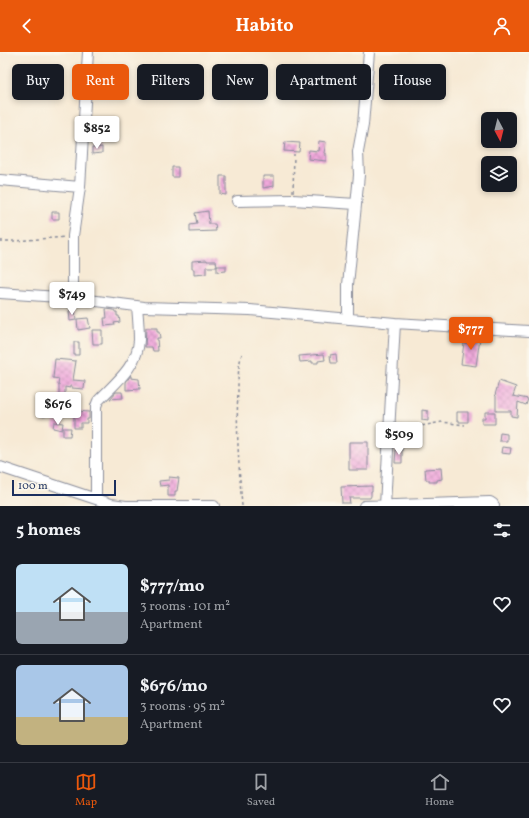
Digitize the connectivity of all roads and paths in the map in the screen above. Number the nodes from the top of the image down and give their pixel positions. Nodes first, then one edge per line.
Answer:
1 (88, 52) edge
2 (369, 52) edge
3 (294, 154) dead end
4 (0, 180) edge
5 (80, 187) junction
6 (293, 200) junction
7 (237, 201) dead end
8 (356, 204) junction
9 (73, 236) junction
10 (0, 241) edge
11 (0, 293) edge
12 (73, 298) junction
13 (138, 306) junction
14 (348, 319) junction
15 (396, 323) junction
16 (529, 331) edge
17 (242, 354) dead end
18 (465, 424) dead end
19 (390, 426) junction
20 (0, 467) edge
21 (96, 499) junction
22 (214, 506) edge
23 (242, 506) edge
24 (364, 506) edge
25 (385, 506) edge
26 (494, 506) edge

1 - 5 street
2 - 8 street
3 - 6 path
4 - 5 street
5 - 9 street
6 - 7 street
6 - 8 street
8 - 14 street
9 - 10 path
9 - 12 street
11 - 12 street
12 - 13 street
13 - 14 street
13 - 21 street
14 - 15 street
15 - 16 street
15 - 19 street
17 - 23 path
18 - 19 path
19 - 25 street
20 - 21 street
21 - 22 street
24 - 25 street
25 - 26 street

